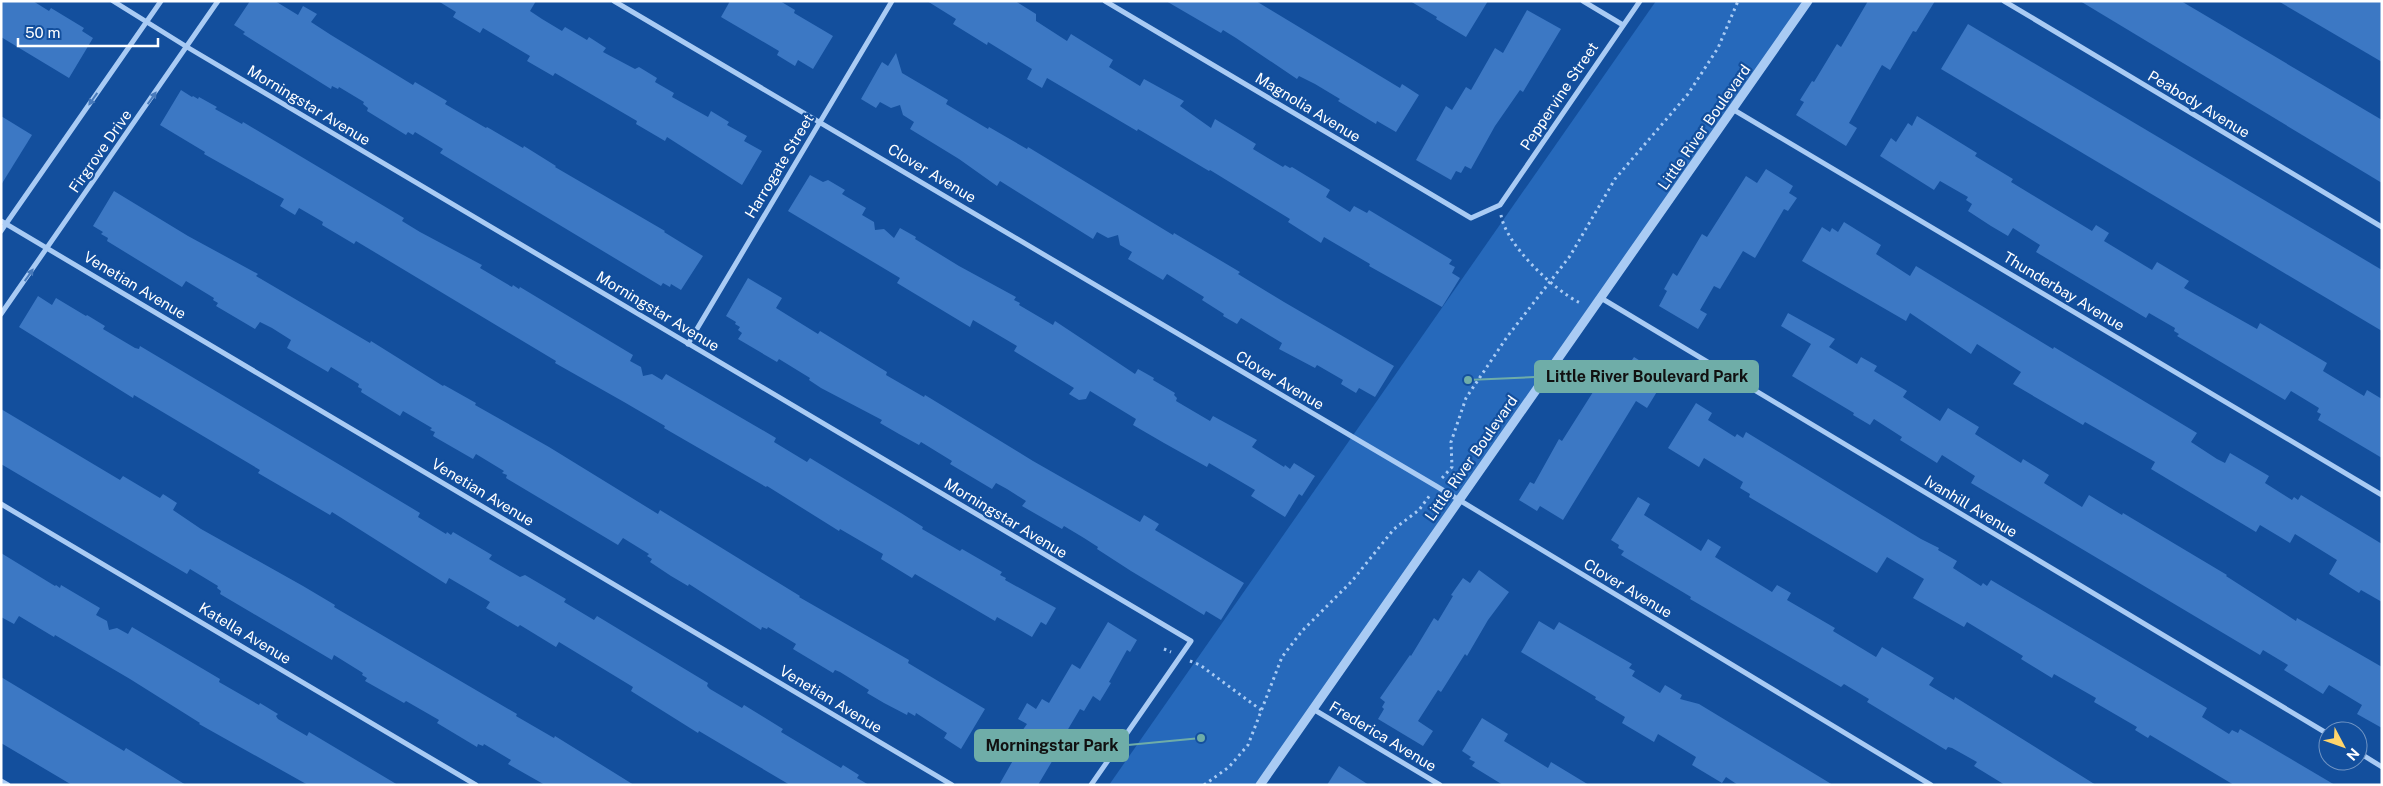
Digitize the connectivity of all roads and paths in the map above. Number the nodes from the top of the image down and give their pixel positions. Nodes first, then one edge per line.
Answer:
1 (113, 1) edge
2 (161, 1) edge
3 (218, 1) edge
4 (614, 1) edge
5 (892, 1) edge
6 (1105, 1) edge
7 (1583, 1) edge
8 (1640, 1) edge
9 (1738, 1) edge
10 (1808, 1) edge
11 (2004, 1) edge
12 (146, 22) junction
13 (1623, 25) junction
14 (187, 47) junction
15 (1734, 110) junction
16 (820, 122) junction
17 (1500, 205) joint
18 (4, 222) edge
19 (1503, 226) dead end
20 (2382, 227) edge
21 (1, 231) edge
22 (48, 248) junction
23 (1550, 282) junction
24 (1601, 298) junction
25 (1580, 303) dead end
26 (1, 314) edge
27 (688, 344) junction
28 (1452, 466) dead end
29 (2382, 495) edge
30 (1458, 501) junction
31 (1, 504) edge
32 (1419, 510) dead end
33 (1200, 665) dead end
34 (1313, 709) junction
35 (1261, 710) junction
36 (2318, 728) edge
37 (2368, 758) edge
38 (2382, 766) edge
39 (1, 781) edge
40 (8, 785) edge
41 (476, 785) edge
42 (952, 785) edge
43 (1091, 785) edge
44 (1204, 785) edge
45 (1260, 785) edge
46 (1440, 785) edge
47 (1931, 785) edge

1 - 12 street, Morningstar Avenue
2 - 12 street
3 - 14 street, Firgrove Drive
4 - 16 street, Clover Avenue
5 - 16 street, Harrogate Street
6 - 17 street, Magnolia Avenue
7 - 13 street
8 - 13 street, Peppervine Street
9 - 23 path
10 - 15 street, Little River Boulevard
11 - 20 street, Peabody Avenue
12 - 14 street, Morningstar Avenue
12 -> 18 street
13 - 17 street, Peppervine Street
22 -> 14 street, Firgrove Drive
14 - 27 street, Morningstar Avenue
15 - 24 street, Little River Boulevard
15 - 29 street, Thunderbay Avenue
16 - 27 street, Harrogate Street
16 - 30 street, Clover Avenue
18 - 21 street
18 - 22 street, Venetian Avenue
19 - 23 path
26 -> 22 street, Firgrove Drive
22 - 42 street, Venetian Avenue
23 - 25 path
23 - 28 path
24 - 30 street, Little River Boulevard
24 - 36 street, Ivanhill Avenue
27 - 43 street, Morningstar Avenue
30 - 34 street, Little River Boulevard
30 - 47 street, Clover Avenue
31 - 41 street, Katella Avenue
32 - 35 path
33 - 35 path
34 - 45 street, Little River Boulevard
34 - 46 street, Frederica Avenue
35 - 44 path
37 - 38 street
39 - 40 street

